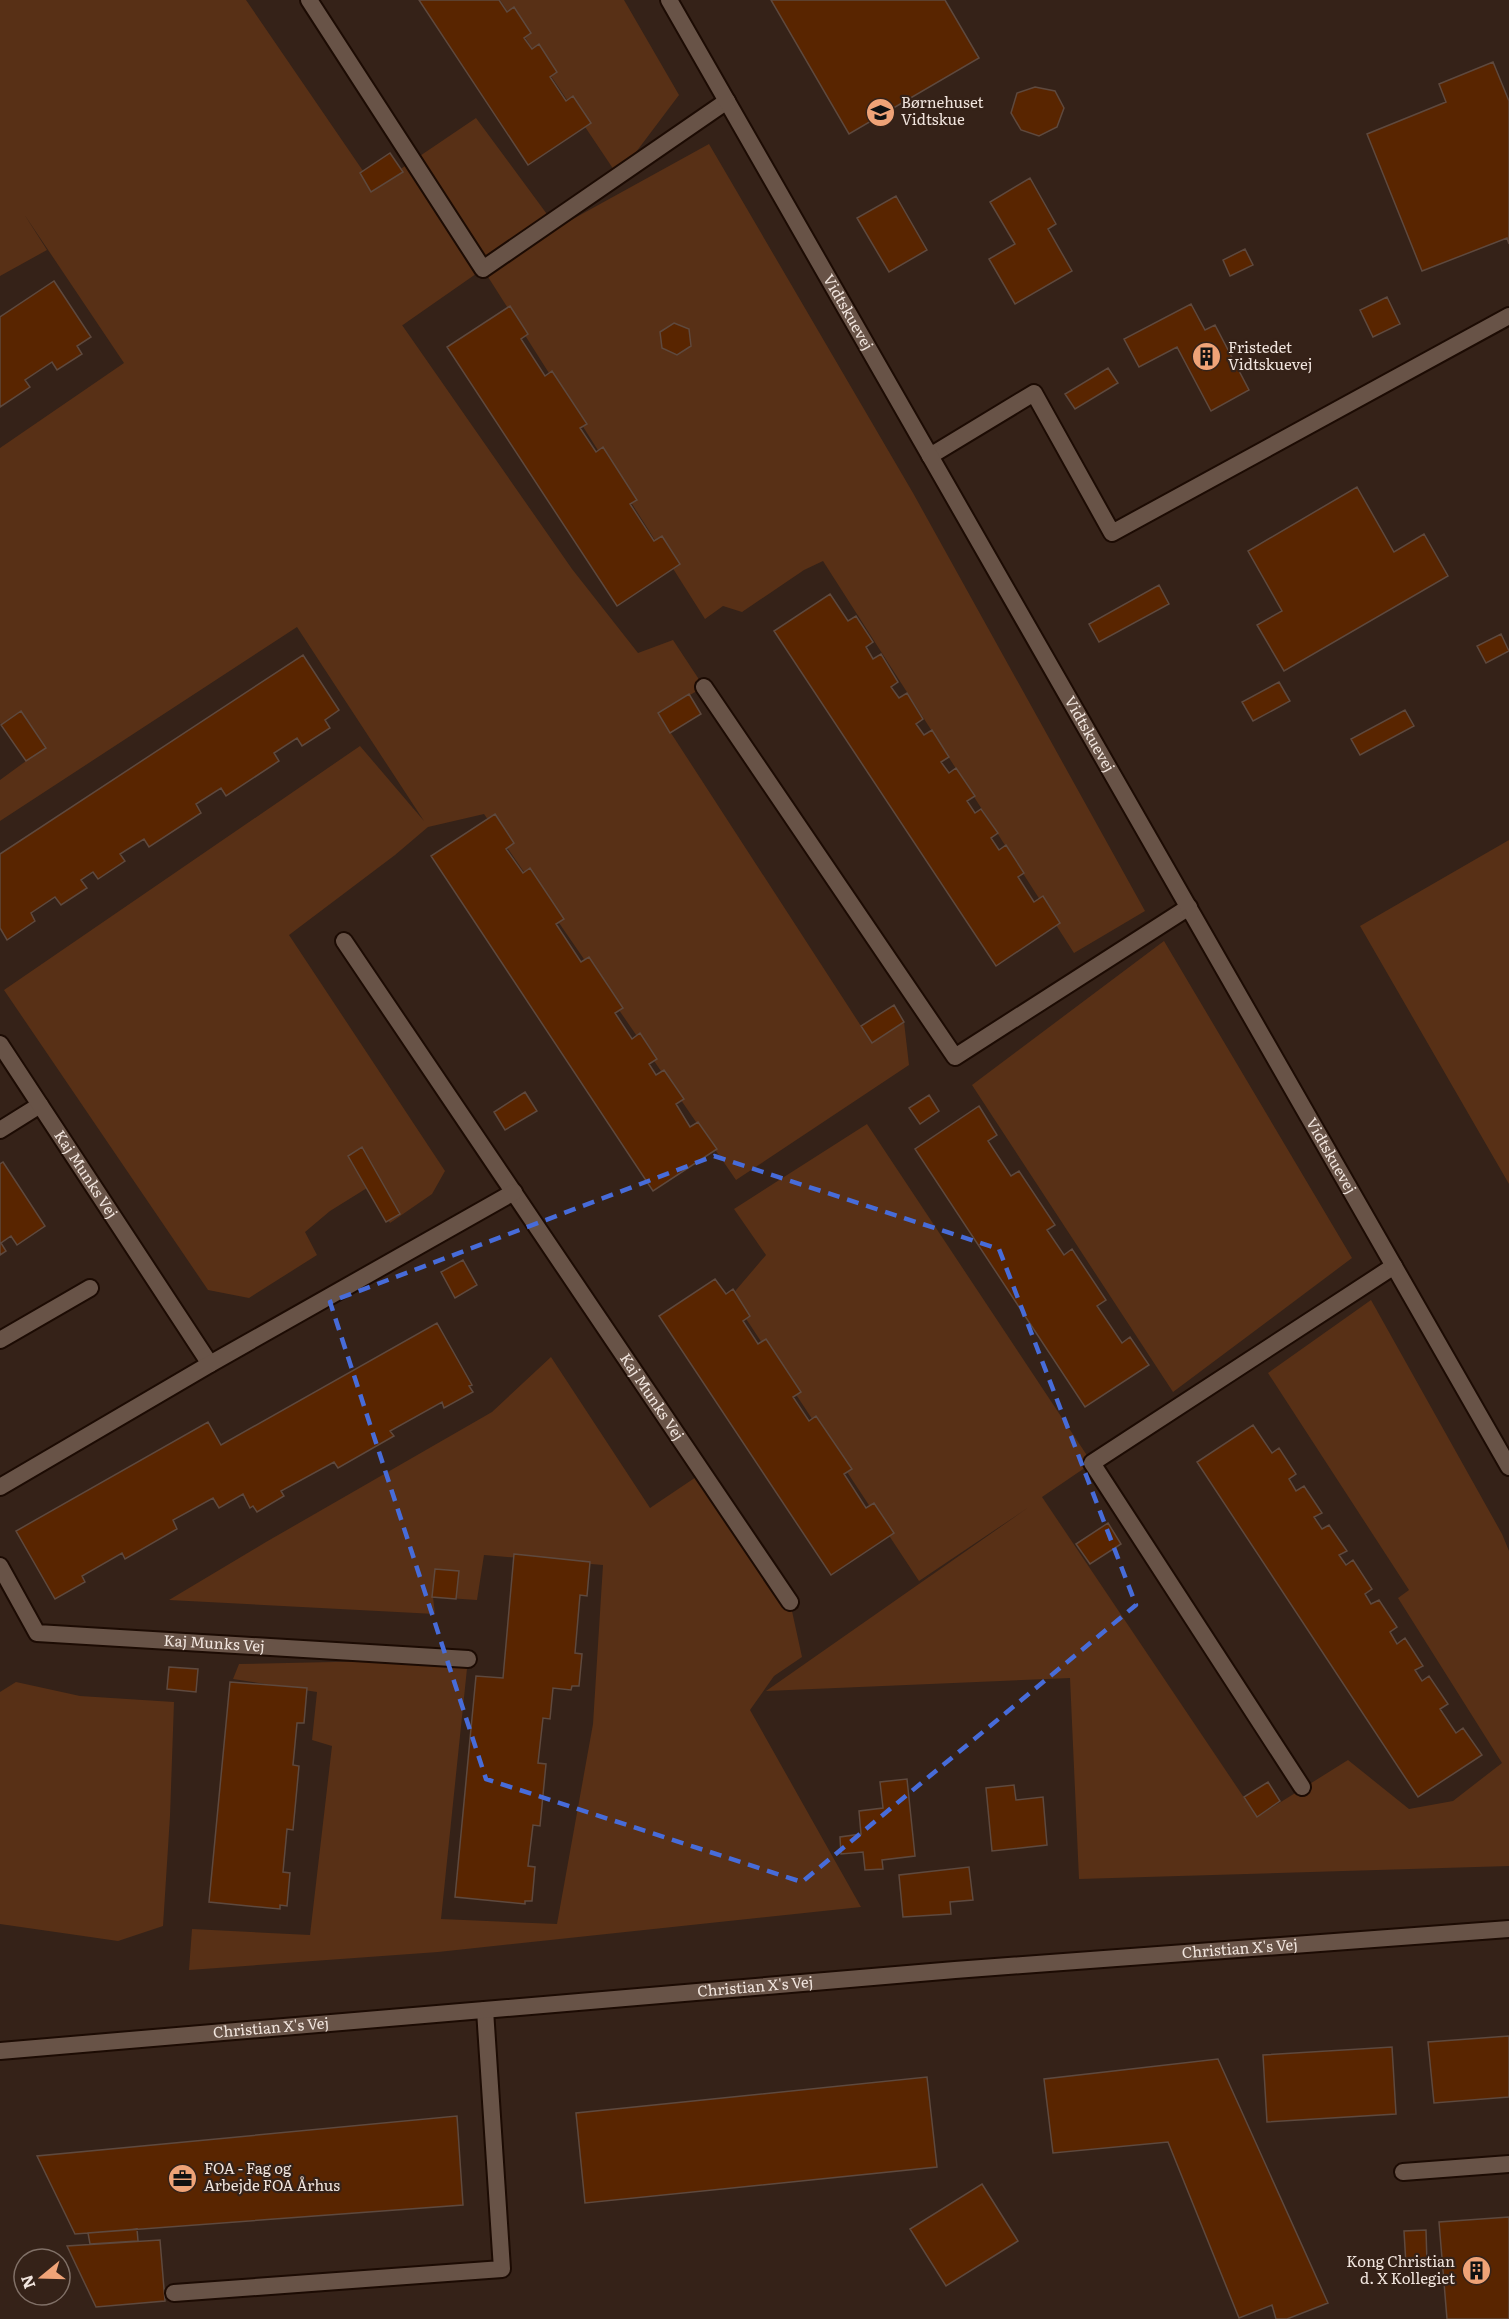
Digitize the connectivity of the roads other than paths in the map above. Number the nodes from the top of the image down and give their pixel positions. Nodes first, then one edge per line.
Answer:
1 (309, 0) edge
2 (669, 0) edge
3 (727, 101) junction
4 (1509, 316) edge
5 (930, 456) junction
6 (704, 687) dead end
7 (1189, 907) junction
8 (344, 941) dead end
9 (0, 1044) edge
10 (40, 1105) junction
11 (0, 1130) edge
12 (514, 1192) junction
13 (1394, 1266) junction
14 (90, 1288) dead end
15 (0, 1340) edge
16 (210, 1364) junction
17 (1509, 1467) edge
18 (0, 1487) edge
19 (0, 1566) edge
20 (790, 1602) dead end
21 (468, 1659) dead end
22 (1302, 1787) dead end
23 (1509, 1929) edge
24 (485, 2010) junction
25 (0, 2051) edge
26 (1509, 2164) edge
27 (1403, 2172) dead end
28 (174, 2294) dead end

1 - 3 street
2 - 3 street, Vidtskuevej
3 - 5 street, Vidtskuevej
4 - 5 street
5 - 7 street, Vidtskuevej
6 - 7 street
7 - 13 street, Vidtskuevej
8 - 12 street, Kaj Munks Vej
9 - 10 street, Kaj Munks Vej
10 - 11 street
10 - 16 street, Kaj Munks Vej
12 - 16 street
12 - 20 street, Kaj Munks Vej
13 - 17 street, Vidtskuevej
13 - 22 street
14 - 15 street
16 - 18 street
19 - 21 street, Kaj Munks Vej
23 - 24 street, Christian X's Vej
24 - 25 street, Christian X's Vej
24 - 28 street
26 - 27 street

